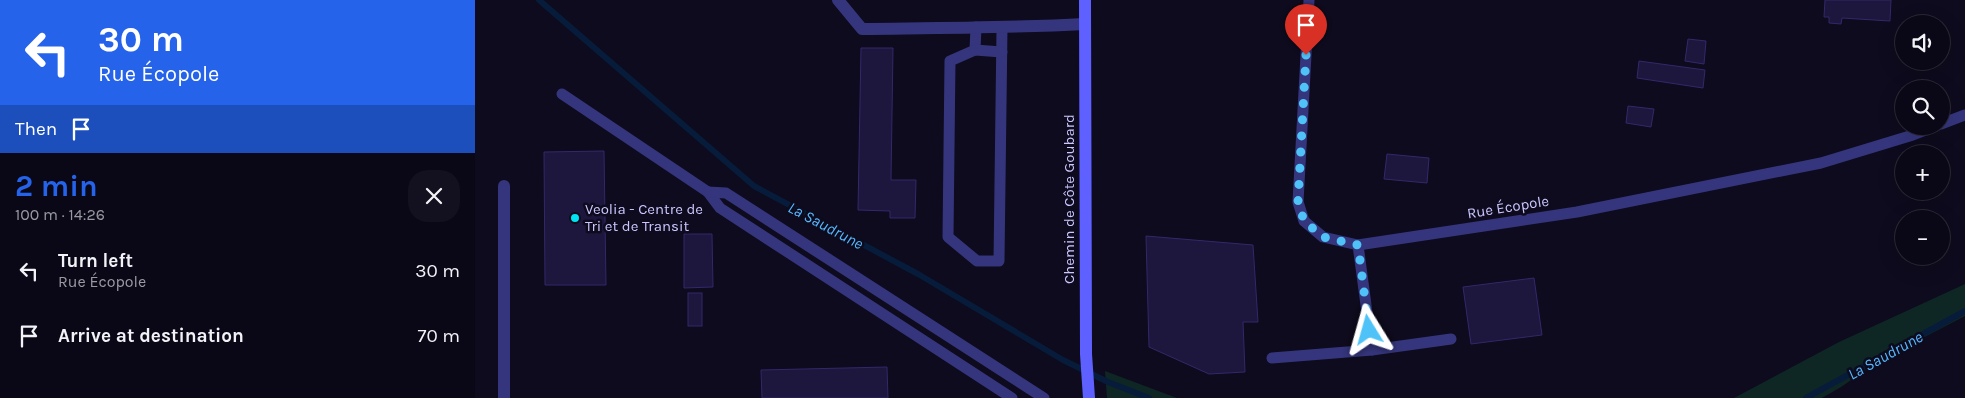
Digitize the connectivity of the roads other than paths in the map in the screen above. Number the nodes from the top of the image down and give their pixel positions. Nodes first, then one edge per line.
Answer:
1 (838, 0) edge
2 (1085, 0) edge
3 (1309, 0) edge
4 (1084, 24) junction
5 (976, 27) junction
6 (1002, 28) junction
7 (975, 50) junction
8 (1001, 52) junction
9 (562, 94) dead end
10 (1965, 115) edge
11 (1950, 121) edge
12 (1913, 135) edge
13 (503, 186) dead end
14 (708, 192) junction
15 (1358, 245) junction
16 (1451, 339) dead end
17 (1372, 350) junction
18 (1272, 358) dead end
19 (1089, 392) edge
20 (504, 398) edge
21 (1012, 398) edge
22 (1043, 398) edge

1 - 5 street
2 - 4 main road, Chemin de Côte Goubard
3 - 15 lane, Rue Écopole
4 - 6 street
4 - 19 main road, Chemin de Côte Goubard
5 - 6 street
5 - 7 lane
6 - 8 lane
7 - 8 lane
7 - 8 lane
9 - 14 lane
10 - 11 lane
12 - 15 lane, Rue Écopole
13 - 20 street
14 - 21 lane
14 - 22 lane
15 - 17 lane
16 - 17 lane
17 - 18 lane

